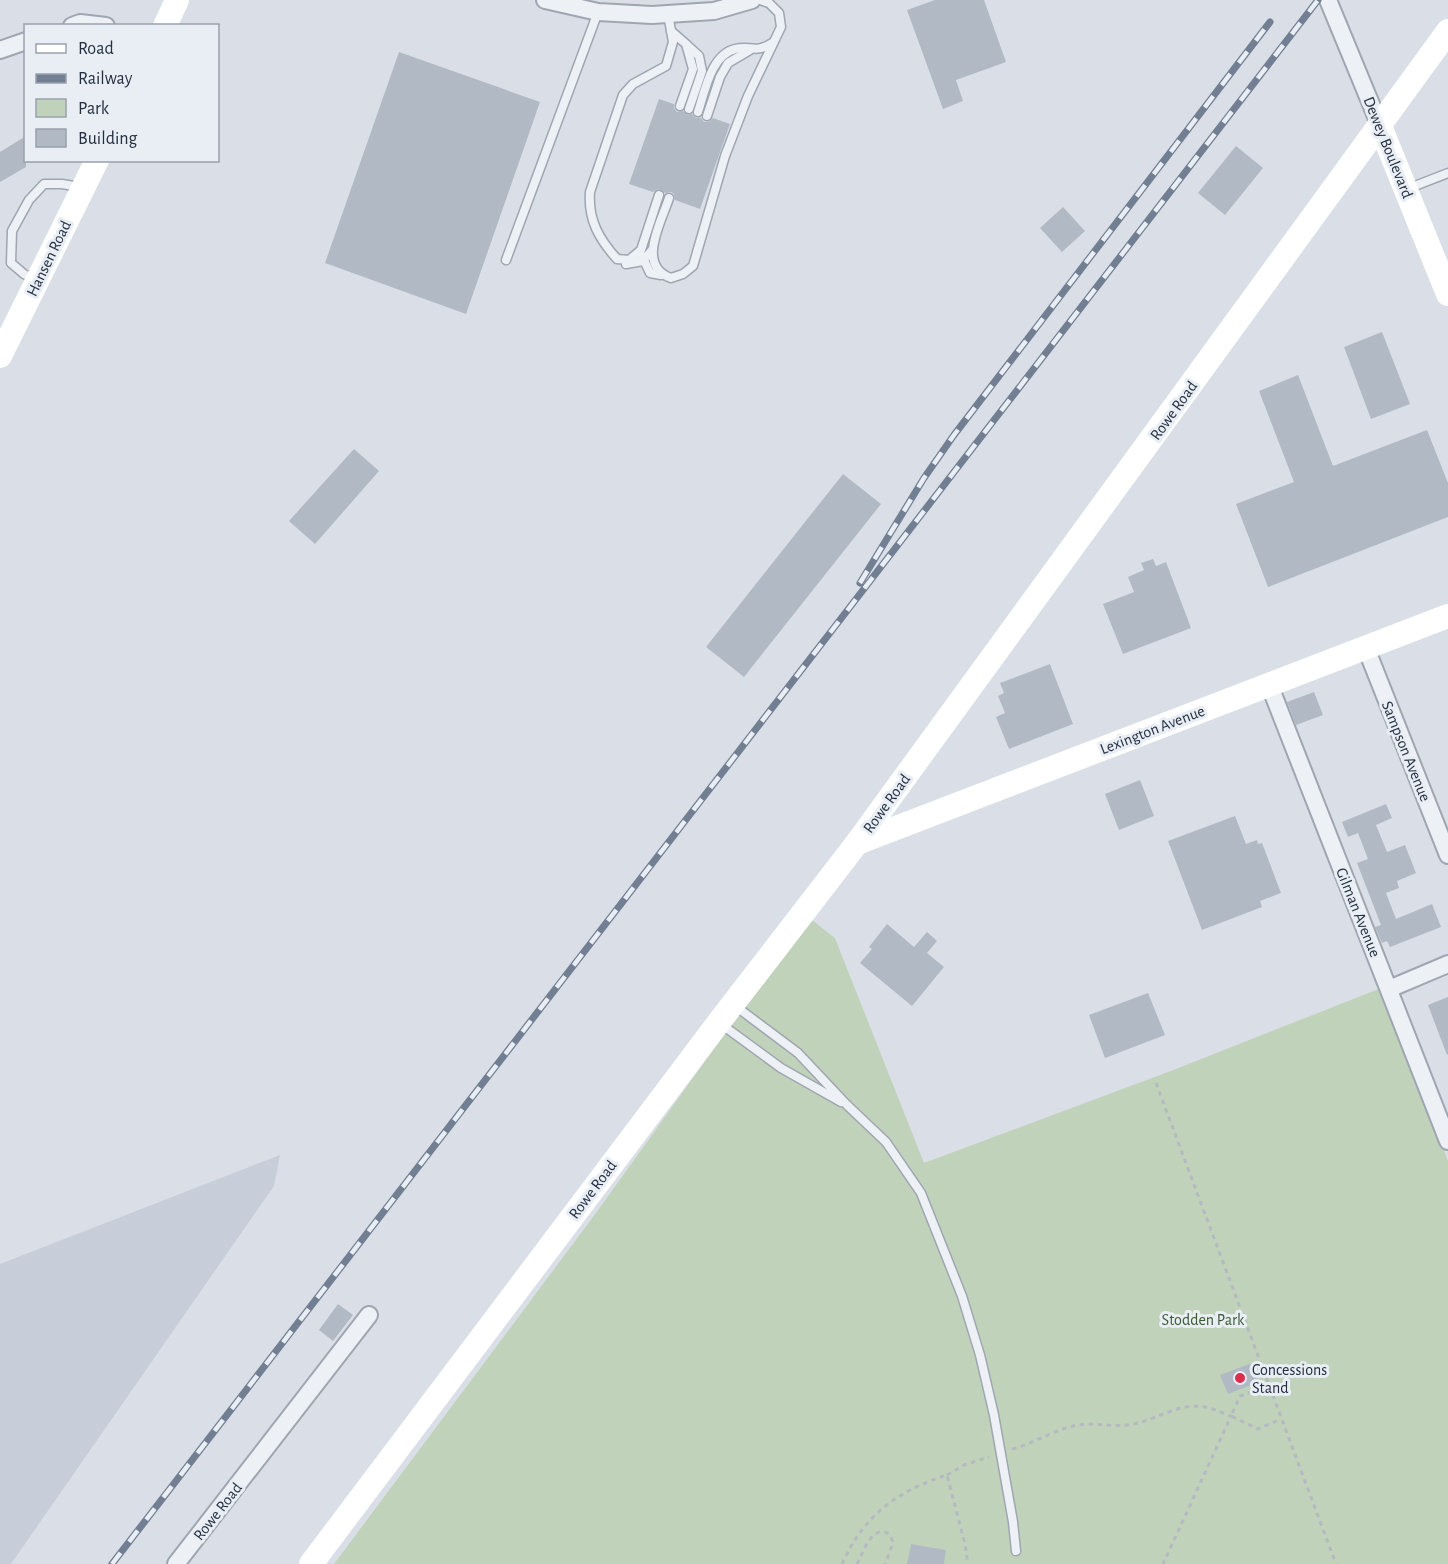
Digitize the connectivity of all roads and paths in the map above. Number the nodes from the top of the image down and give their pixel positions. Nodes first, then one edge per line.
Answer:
1 (177, 0) edge
2 (545, 0) edge
3 (752, 0) edge
4 (760, 0) edge
5 (1328, 0) edge
6 (600, 6) edge
7 (668, 14) junction
8 (166, 24) edge
9 (671, 31) junction
10 (1448, 31) edge
11 (775, 41) junction
12 (24, 42) edge
13 (1, 48) edge
14 (1380, 126) junction
15 (96, 162) edge
16 (1448, 165) edge
17 (1445, 174) edge
18 (83, 188) junction
19 (1406, 189) junction
20 (659, 195) dead end
21 (669, 198) dead end
22 (652, 249) junction
23 (641, 250) junction
24 (617, 259) junction
25 (506, 260) dead end
26 (643, 261) junction
27 (661, 275) junction
28 (36, 281) junction
29 (1448, 294) edge
30 (0, 356) edge
31 (1448, 616) edge
32 (1366, 648) junction
33 (1269, 684) junction
34 (857, 843) junction
35 (1448, 855) edge
36 (1448, 964) edge
37 (1389, 989) junction
38 (725, 1012) junction
39 (1156, 1083) dead end
40 (846, 1105) junction
41 (1448, 1141) edge
42 (369, 1316) dead end
43 (1269, 1385) junction
44 (1231, 1416) junction
45 (1281, 1419) junction
46 (1012, 1449) dead end
47 (989, 1457) dead end
48 (946, 1475) junction
49 (1016, 1551) dead end
50 (176, 1564) edge
51 (311, 1564) edge
52 (842, 1564) edge
53 (857, 1564) edge
54 (885, 1564) edge
55 (968, 1564) edge
56 (1163, 1564) edge
57 (1336, 1564) edge

1 - 8 main road
2 - 6 street
3 - 7 street
4 - 11 lane
5 - 14 street, Dewey Boulevard
6 - 7 street
6 - 25 lane
7 - 9 lane
9 - 11 lane
9 - 24 lane
10 - 14 main road, Rowe Road
11 - 27 lane
12 - 13 street
14 - 19 main road, Dewey Boulevard
14 - 34 main road, Rowe Road
15 - 18 main road, Hansen Road
16 - 17 lane
17 - 19 lane
18 - 28 main road, Hansen Road
18 - 28 lane
19 - 29 main road, Dewey Boulevard
20 - 23 lane
21 - 22 lane
22 - 26 lane
22 - 27 lane
23 - 24 lane
23 - 26 lane
24 - 26 lane
26 - 27 lane
28 - 30 main road, Hansen Road
31 - 32 main road, Lexington Avenue
32 - 33 main road, Lexington Avenue
32 - 35 street, Sampson Avenue
33 - 34 main road, Lexington Avenue
33 - 37 street, Gilman Avenue
34 - 38 main road, Rowe Road
36 - 37 street
37 - 41 street, Gilman Avenue
38 - 40 lane
38 - 40 lane
38 - 51 main road, Rowe Road
39 - 43 path
40 - 49 lane
42 - 50 street, Rowe Road
43 - 44 path
43 - 45 path
44 - 45 path
44 - 46 path
44 - 56 path
45 - 57 path
47 - 48 path
48 - 52 path
48 - 55 path
53 - 54 path

